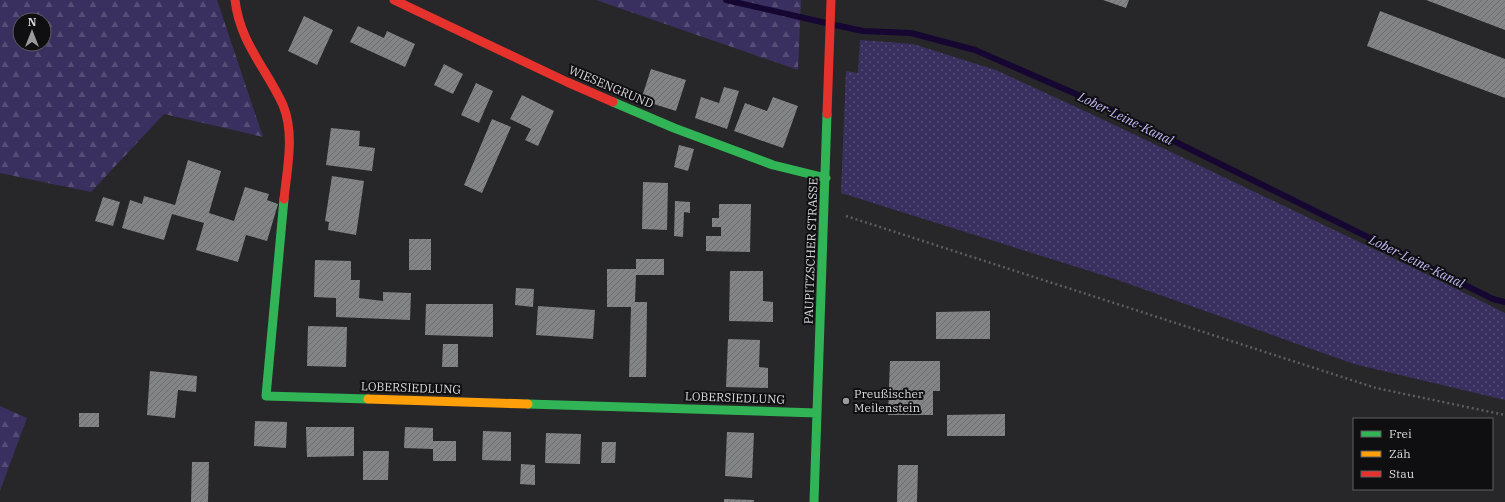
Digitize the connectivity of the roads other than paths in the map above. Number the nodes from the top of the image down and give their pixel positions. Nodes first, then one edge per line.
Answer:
1 (235, 0) edge
2 (394, 0) edge
3 (831, 0) edge
4 (826, 178) junction
5 (818, 413) junction
6 (814, 502) edge

1 - 5 street, LOBERSIEDLUNG
2 - 4 street, WIESENGRUND
3 - 4 street, PAUPITZSCHER STRASSE
4 - 5 street, PAUPITZSCHER STRASSE
5 - 6 street, PAUPITZSCHER STRASSE

